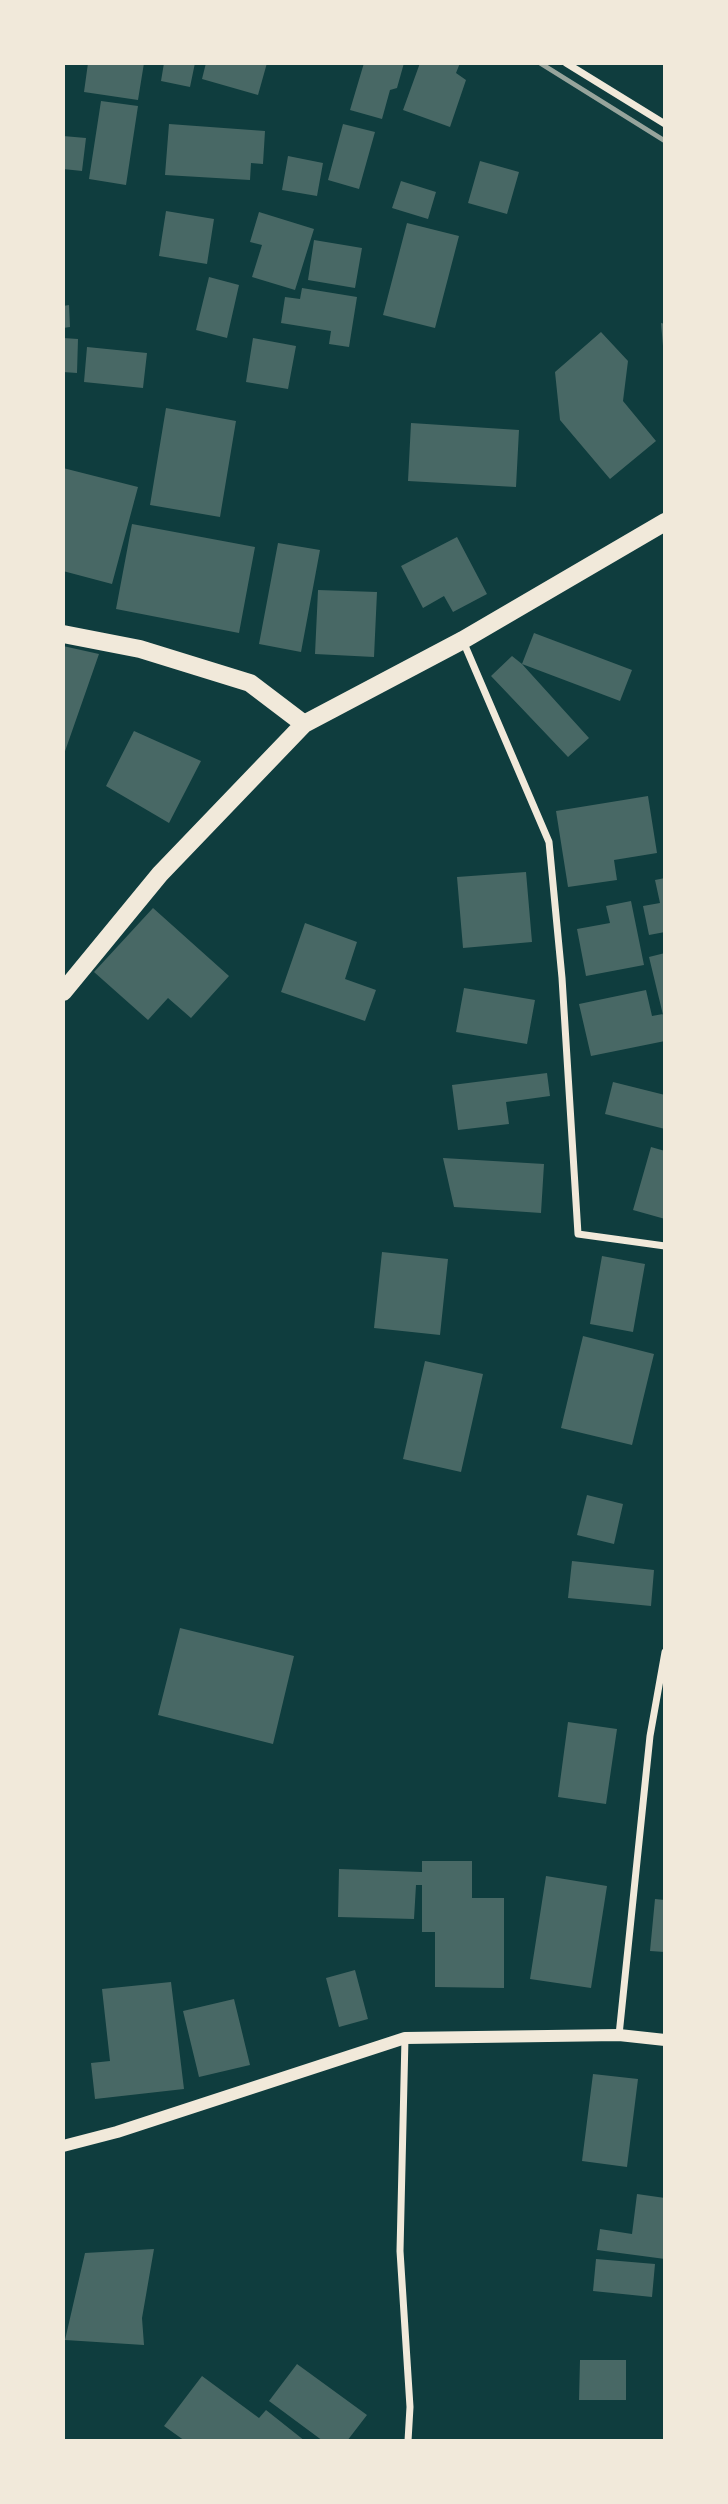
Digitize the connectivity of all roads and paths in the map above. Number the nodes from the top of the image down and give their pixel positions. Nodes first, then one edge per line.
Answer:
1 (566, 63) edge
2 (665, 124) edge
3 (665, 522) edge
4 (63, 634) edge
5 (463, 640) junction
6 (304, 724) junction
7 (66, 983) edge
8 (665, 1246) edge
9 (665, 1652) edge
10 (619, 2035) junction
11 (405, 2038) junction
12 (665, 2040) edge
13 (63, 2146) edge
14 (408, 2441) edge

1 - 2 street
3 - 5 main road
4 - 6 main road
5 - 6 main road
5 - 8 street
6 - 7 main road
9 - 10 street
10 - 11 street
10 - 12 street
11 - 13 street
11 - 14 street

